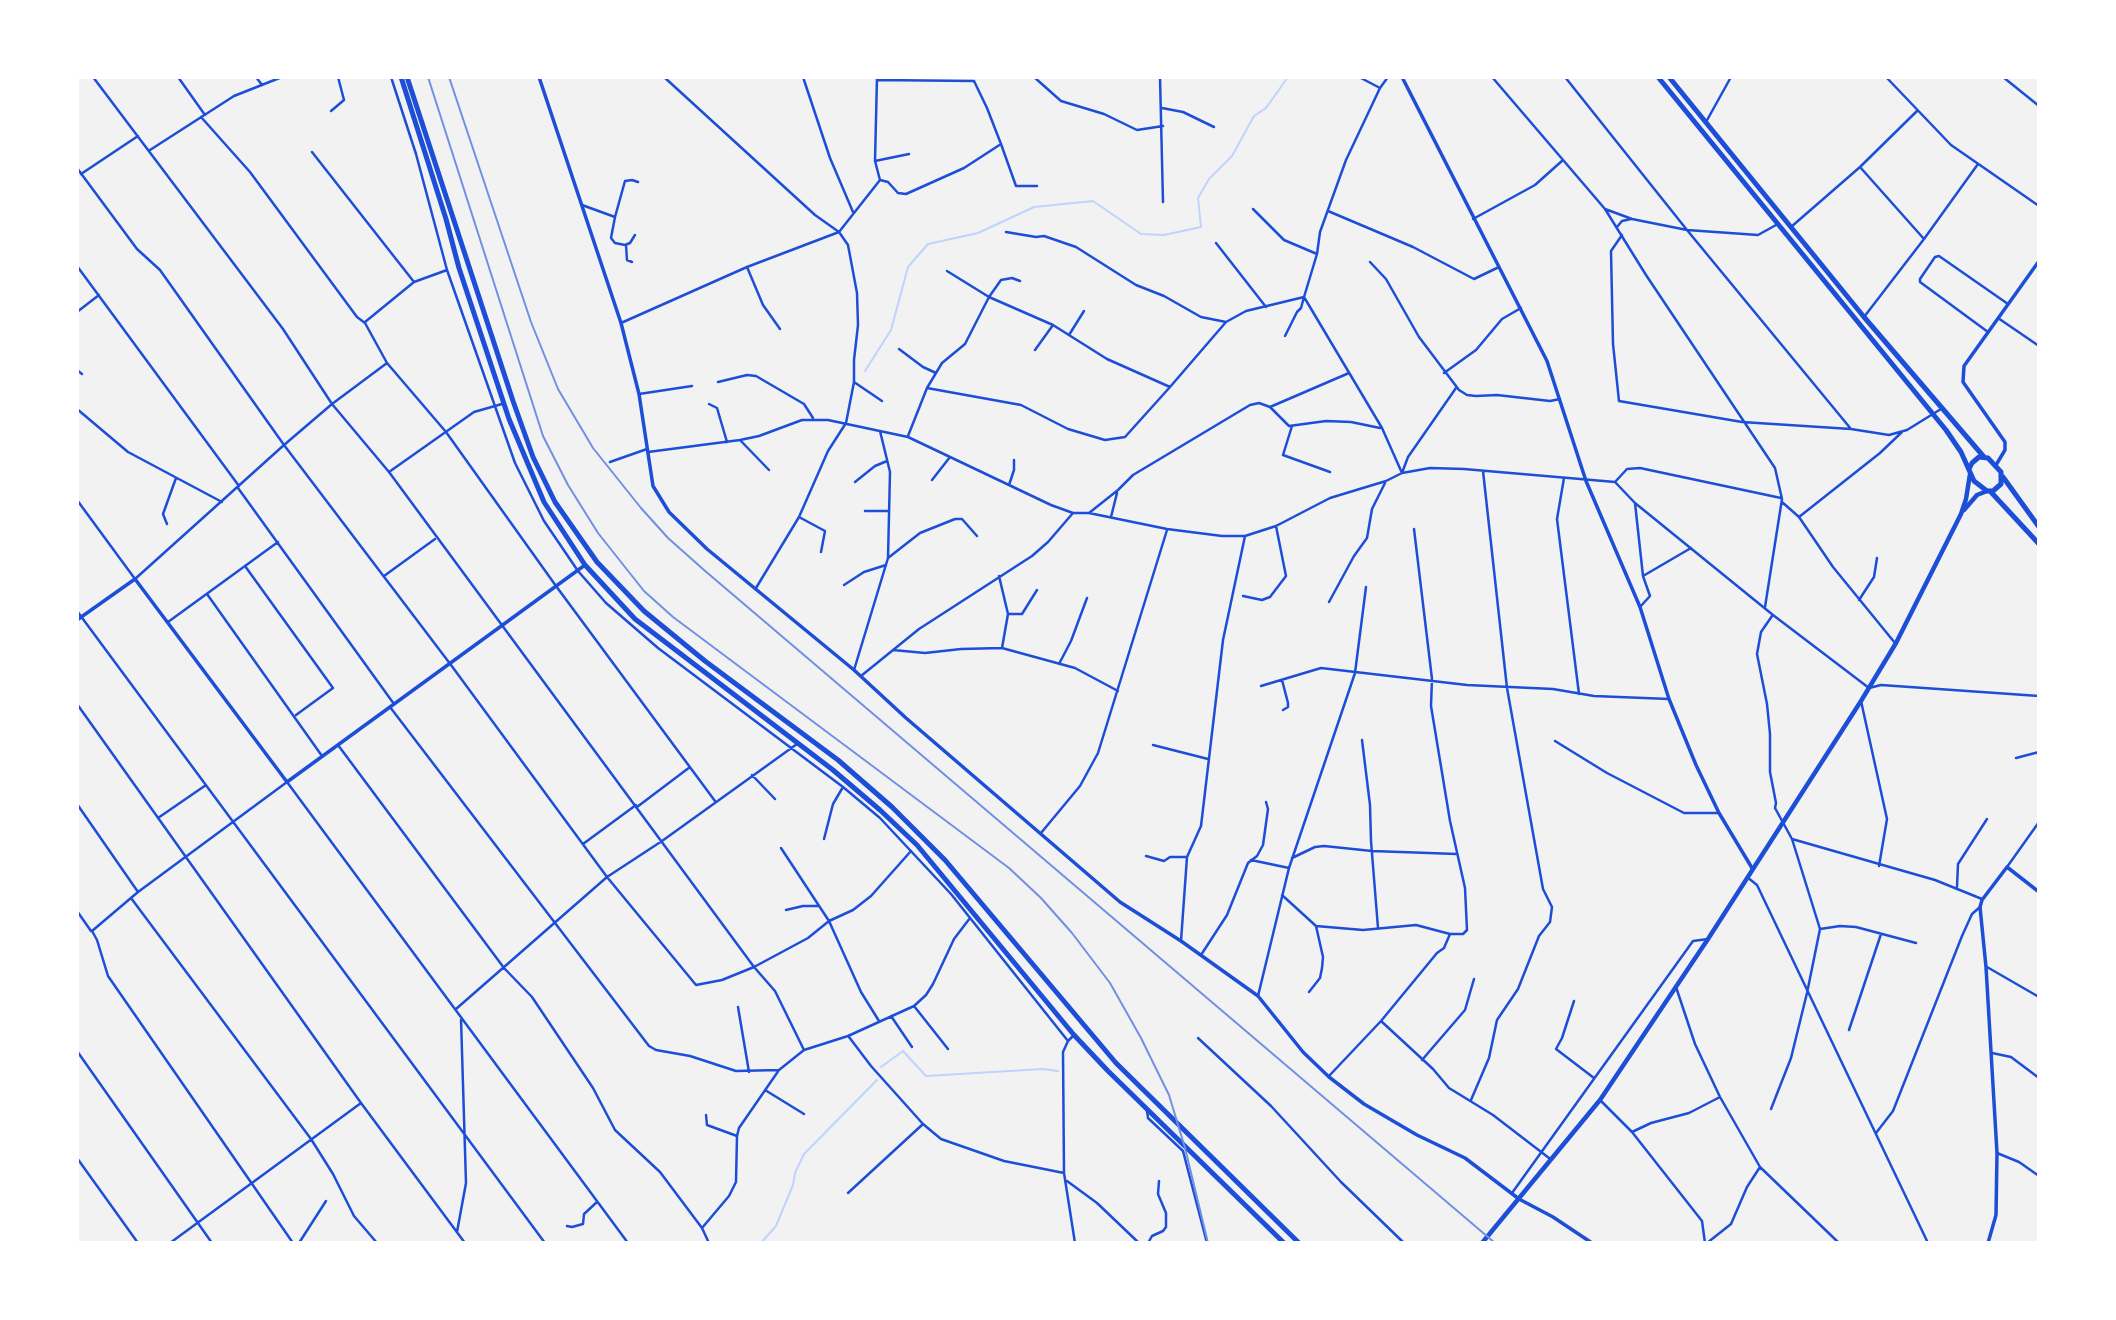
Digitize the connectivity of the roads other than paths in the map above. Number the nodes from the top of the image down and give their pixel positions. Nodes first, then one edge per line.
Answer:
1 (93, 77) edge
2 (178, 77) edge
3 (256, 77) edge
4 (282, 77) edge
5 (338, 77) edge
6 (391, 77) edge
7 (401, 77) edge
8 (407, 77) edge
9 (540, 77) edge
10 (664, 77) edge
11 (803, 77) edge
12 (1034, 77) edge
13 (1160, 77) edge
14 (1359, 77) edge
15 (1388, 77) edge
16 (1402, 77) edge
17 (1492, 77) edge
18 (1565, 77) edge
19 (1658, 77) edge
20 (1669, 77) edge
21 (1731, 77) edge
22 (1886, 77) edge
23 (2003, 77) edge
24 (877, 78) edge
25 (973, 79) edge
26 (262, 85) junction
27 (1380, 88) junction
28 (2039, 106) edge
29 (1162, 108) junction
30 (331, 111) dead end
31 (1917, 111) junction
32 (203, 116) junction
33 (1706, 122) junction
34 (1163, 126) junction
35 (1214, 127) dead end
36 (138, 135) junction
37 (1000, 144) junction
38 (150, 150) junction
39 (424, 151) junction
40 (312, 152) dead end
41 (415, 154) junction
42 (909, 154) dead end
43 (1563, 160) junction
44 (875, 161) junction
45 (1978, 164) junction
46 (1860, 167) junction
47 (77, 168) edge
48 (81, 174) junction
49 (880, 180) junction
50 (638, 182) dead end
51 (1037, 186) dead end
52 (1163, 202) dead end
53 (582, 205) junction
54 (2039, 206) edge
55 (1253, 209) dead end
56 (1605, 209) junction
57 (1328, 211) junction
58 (854, 213) junction
59 (615, 216) junction
60 (1473, 219) junction
61 (1632, 219) junction
62 (1777, 224) junction
63 (1617, 227) junction
64 (1791, 227) junction
65 (1687, 230) junction
66 (839, 232) junction
67 (1006, 232) dead end
68 (635, 235) dead end
69 (1622, 235) junction
70 (1924, 239) junction
71 (1216, 243) dead end
72 (626, 245) junction
73 (1317, 254) junction
74 (1370, 261) dead end
75 (2039, 261) edge
76 (632, 262) dead end
77 (77, 266) edge
78 (747, 267) junction
79 (1499, 267) junction
80 (447, 270) junction
81 (947, 271) dead end
82 (1020, 281) dead end
83 (414, 282) junction
84 (99, 295) junction
85 (989, 297) junction
86 (1304, 297) junction
87 (2008, 304) junction
88 (1266, 306) junction
89 (1521, 308) junction
90 (1084, 310) dead end
91 (77, 312) edge
92 (1864, 317) junction
93 (1998, 318) junction
94 (1226, 322) junction
95 (365, 323) junction
96 (621, 323) junction
97 (1053, 325) junction
98 (780, 329) dead end
99 (1988, 332) junction
100 (1069, 335) junction
101 (1285, 337) dead end
102 (2039, 346) edge
103 (899, 349) dead end
104 (1035, 350) dead end
105 (387, 363) junction
106 (77, 370) edge
107 (936, 373) junction
108 (1349, 373) junction
109 (1444, 373) junction
110 (82, 374) dead end
111 (718, 382) dead end
112 (854, 382) junction
113 (692, 386) dead end
114 (1170, 387) junction
115 (927, 388) junction
116 (1456, 388) junction
117 (639, 394) junction
118 (1560, 399) junction
119 (882, 401) dead end
120 (332, 404) junction
121 (505, 404) junction
122 (709, 404) dead end
123 (495, 406) junction
124 (1270, 407) junction
125 (1941, 409) junction
126 (77, 410) edge
127 (1932, 415) junction
128 (813, 418) junction
129 (1742, 422) junction
130 (846, 423) junction
131 (1292, 426) junction
132 (1382, 428) junction
133 (880, 429) junction
134 (1851, 429) junction
135 (446, 432) junction
136 (1902, 432) junction
137 (908, 438) junction
138 (740, 440) junction
139 (727, 442) junction
140 (284, 445) junction
141 (648, 450) junction
142 (950, 457) junction
143 (1983, 457) junction
144 (1014, 460) dead end
145 (888, 461) junction
146 (611, 462) dead end
147 (1996, 465) junction
148 (769, 470) dead end
149 (1483, 471) junction
150 (1969, 471) junction
151 (389, 472) junction
152 (1330, 472) dead end
153 (1402, 473) junction
154 (2003, 477) junction
155 (176, 478) junction
156 (1563, 478) junction
157 (932, 480) dead end
158 (1386, 481) junction
159 (1586, 481) junction
160 (855, 482) dead end
161 (1615, 482) junction
162 (1009, 485) junction
163 (239, 487) junction
164 (1118, 490) junction
165 (1988, 491) junction
166 (77, 500) edge
167 (1782, 500) junction
168 (222, 502) junction
169 (1635, 503) junction
170 (865, 511) dead end
171 (889, 511) junction
172 (1073, 513) junction
173 (1089, 513) junction
174 (1961, 514) junction
175 (799, 517) junction
176 (1111, 517) junction
177 (1799, 517) junction
178 (166, 524) dead end
179 (1276, 526) junction
180 (2039, 527) edge
181 (1167, 529) junction
182 (1414, 529) dead end
183 (977, 536) dead end
184 (1245, 536) junction
185 (436, 538) junction
186 (278, 542) junction
187 (2039, 544) edge
188 (1691, 548) junction
189 (821, 552) dead end
190 (888, 558) junction
191 (1877, 558) dead end
192 (585, 565) junction
193 (886, 565) junction
194 (245, 566) junction
195 (578, 571) junction
196 (384, 576) junction
197 (999, 576) junction
198 (1643, 576) junction
199 (135, 579) junction
200 (845, 585) dead end
201 (556, 586) junction
202 (1366, 587) dead end
203 (756, 588) junction
204 (1037, 590) dead end
205 (207, 594) junction
206 (1243, 596) dead end
207 (1087, 598) dead end
208 (1859, 600) junction
209 (1329, 602) dead end
210 (1640, 607) junction
211 (1765, 607) junction
212 (77, 611) edge
213 (1008, 614) junction
214 (1773, 615) junction
215 (79, 619) edge
216 (168, 622) junction
217 (501, 625) junction
218 (1896, 643) junction
219 (1002, 648) junction
220 (891, 650) junction
221 (1059, 664) junction
222 (452, 665) junction
223 (854, 670) junction
224 (1355, 674) junction
225 (862, 676) junction
226 (1282, 680) junction
227 (1432, 680) junction
228 (1261, 686) dead end
229 (1507, 688) junction
230 (1869, 688) junction
231 (1118, 691) junction
232 (1579, 694) junction
233 (2039, 696) edge
234 (1669, 699) junction
235 (1861, 701) junction
236 (77, 704) edge
237 (392, 705) junction
238 (1283, 710) dead end
239 (295, 716) junction
240 (1363, 740) dead end
241 (1555, 741) dead end
242 (797, 744) junction
243 (338, 745) junction
244 (1153, 745) dead end
245 (790, 749) junction
246 (2039, 752) edge
247 (322, 757) junction
248 (2016, 758) dead end
249 (1208, 759) junction
250 (690, 767) junction
251 (752, 775) junction
252 (287, 782) junction
253 (206, 785) junction
254 (843, 787) junction
255 (775, 799) dead end
256 (715, 801) junction
257 (1266, 802) dead end
258 (77, 804) edge
259 (637, 806) junction
260 (1719, 813) junction
261 (158, 818) junction
262 (1987, 819) dead end
263 (2039, 822) edge
264 (234, 823) junction
265 (1781, 823) junction
266 (1041, 833) junction
267 (824, 839) dead end
268 (1792, 839) junction
269 (662, 841) junction
270 (583, 844) junction
271 (781, 848) dead end
272 (911, 851) junction
273 (1372, 852) junction
274 (1457, 854) junction
275 (1146, 856) dead end
276 (186, 857) junction
277 (1186, 857) junction
278 (1292, 859) junction
279 (1251, 860) junction
280 (1879, 866) junction
281 (2007, 867) junction
282 (1289, 868) junction
283 (1752, 868) junction
284 (607, 877) junction
285 (1747, 877) junction
286 (1957, 889) junction
287 (138, 892) junction
288 (2039, 892) edge
289 (1282, 895) junction
290 (131, 898) junction
291 (1982, 900) junction
292 (819, 906) junction
293 (1980, 907) junction
294 (786, 910) dead end
295 (77, 911) edge
296 (970, 918) junction
297 (829, 921) junction
298 (556, 923) junction
299 (1317, 926) junction
300 (1378, 928) junction
301 (1820, 929) junction
302 (92, 931) junction
303 (1450, 934) junction
304 (1881, 934) junction
305 (1708, 939) junction
306 (1181, 941) junction
307 (1916, 943) dead end
308 (1201, 955) junction
309 (754, 967) junction
310 (1986, 967) junction
311 (504, 968) junction
312 (1474, 979) dead end
313 (1676, 987) junction
314 (1309, 992) dead end
315 (1807, 993) junction
316 (1258, 996) junction
317 (2039, 997) edge
318 (1574, 1001) dead end
319 (914, 1006) junction
320 (738, 1007) dead end
321 (456, 1009) junction
322 (891, 1016) junction
323 (461, 1019) junction
324 (879, 1021) junction
325 (1381, 1021) junction
326 (1849, 1030) dead end
327 (1074, 1035) junction
328 (848, 1036) junction
329 (1198, 1038) dead end
330 (1068, 1041) junction
331 (912, 1046) dead end
332 (948, 1049) dead end
333 (804, 1050) junction
334 (77, 1051) edge
335 (1992, 1053) junction
336 (1422, 1060) junction
337 (779, 1070) junction
338 (749, 1072) junction
339 (1329, 1077) junction
340 (1594, 1078) junction
341 (2039, 1078) edge
342 (765, 1090) junction
343 (1720, 1097) junction
344 (1471, 1100) junction
345 (1600, 1100) junction
346 (361, 1102) junction
347 (1771, 1109) dead end
348 (1147, 1111) junction
349 (804, 1114) dead end
350 (706, 1115) dead end
351 (923, 1124) junction
352 (1632, 1132) junction
353 (1876, 1133) junction
354 (466, 1135) junction
355 (737, 1136) junction
356 (311, 1139) junction
357 (1541, 1152) junction
358 (1997, 1153) junction
359 (77, 1158) edge
360 (1552, 1161) junction
361 (1760, 1167) junction
362 (1064, 1173) junction
363 (2039, 1176) edge
364 (1066, 1180) junction
365 (1159, 1181) dead end
366 (251, 1183) junction
367 (848, 1193) dead end
368 (1512, 1193) junction
369 (1519, 1199) junction
370 (326, 1201) dead end
371 (597, 1202) junction
372 (197, 1222) junction
373 (566, 1226) dead end
374 (702, 1228) junction
375 (457, 1232) junction
376 (138, 1243) edge
377 (170, 1243) edge
378 (212, 1243) edge
379 (293, 1243) edge
380 (299, 1243) edge
381 (377, 1243) edge
382 (464, 1243) edge
383 (545, 1243) edge
384 (628, 1243) edge
385 (709, 1243) edge
386 (1075, 1243) edge
387 (1139, 1243) edge
388 (1148, 1243) edge
389 (1207, 1243) edge
390 (1284, 1243) edge
391 (1299, 1243) edge
392 (1404, 1243) edge
393 (1482, 1243) edge
394 (1592, 1243) edge
395 (1706, 1243) edge
396 (1839, 1243) edge
397 (1928, 1243) edge
398 (1988, 1243) edge

1 - 36 street
2 - 32 street
3 - 26 street
4 - 26 street
5 - 30 street
6 - 41 street
7 - 39 main road
8 - 391 main road
9 - 53 street
10 - 66 street
11 - 58 street
12 - 34 street
13 - 29 street
14 - 27 street
15 - 27 street
16 - 60 street
17 - 43 street
18 - 65 street
19 - 62 main road
20 - 33 main road
21 - 33 street
22 - 31 street
23 - 28 street
24 - 25 street
24 - 44 street
25 - 37 street
26 - 32 street
27 - 57 street
29 - 34 street
29 - 35 street
31 - 45 street
31 - 46 street
32 - 38 street
32 - 95 street
33 - 64 main road
34 - 52 street
36 - 38 street
36 - 48 street
37 - 49 street
37 - 51 street
38 - 120 street
39 - 41 street
39 - 121 main road
40 - 83 street
41 - 80 street
42 - 44 street
43 - 56 street
43 - 60 street
44 - 49 street
45 - 54 street
45 - 70 street
46 - 64 street
46 - 70 street
47 - 48 street
48 - 140 street
49 - 58 street
50 - 59 street
53 - 59 street
53 - 96 street
55 - 73 street
56 - 61 street
56 - 63 street
57 - 73 street
57 - 79 street
58 - 66 street
59 - 72 street
60 - 79 street
61 - 63 street
61 - 65 street
62 - 65 street
62 - 127 main road
63 - 69 street
64 - 92 main road
65 - 134 street
66 - 78 street
66 - 112 street
67 - 94 street
68 - 72 street
69 - 129 street
69 - 129 street
70 - 92 street
71 - 88 street
72 - 76 street
73 - 86 street
74 - 109 street
75 - 87 street
77 - 84 street
78 - 96 street
78 - 98 street
79 - 89 street
80 - 83 street
80 - 123 street
81 - 85 street
82 - 85 street
83 - 95 street
84 - 91 street
84 - 163 street
85 - 97 street
85 - 107 street
86 - 88 street
86 - 101 street
86 - 108 street
87 - 93 street
87 - 99 street
88 - 94 street
89 - 109 street
89 - 118 street
90 - 100 street
92 - 125 main road
93 - 99 street
93 - 102 street
94 - 114 street
95 - 105 street
96 - 117 street
97 - 100 street
97 - 104 street
99 - 147 street
100 - 114 street
103 - 107 street
105 - 120 street
105 - 135 street
106 - 110 street
107 - 115 street
108 - 124 street
108 - 132 street
109 - 116 street
111 - 128 street
112 - 119 street
112 - 130 street
113 - 117 street
114 - 115 street
115 - 137 street
116 - 118 street
116 - 153 street
117 - 141 street
118 - 159 street
120 - 140 street
120 - 151 street
121 - 123 street
121 - 192 main road
122 - 139 street
123 - 135 street
123 - 195 street
124 - 131 street
124 - 164 street
125 - 127 street
125 - 143 main road
126 - 155 street
127 - 136 street
127 - 150 main road
128 - 130 street
128 - 138 street
129 - 134 street
129 - 167 street
130 - 133 street
130 - 175 street
131 - 132 street
131 - 152 street
132 - 153 street
133 - 137 street
133 - 145 street
134 - 136 street
135 - 151 street
135 - 201 street
136 - 177 street
137 - 142 street
138 - 139 street
138 - 148 street
139 - 141 street
140 - 163 street
140 - 196 street
141 - 146 street
141 - 203 street
142 - 157 street
142 - 162 street
143 - 147 main road
143 - 150 main road
144 - 162 street
145 - 160 street
145 - 171 street
147 - 154 main road
149 - 153 street
149 - 156 street
149 - 229 street
150 - 165 main road
150 - 174 main road
151 - 185 street
153 - 158 street
154 - 165 main road
154 - 180 main road
155 - 168 street
155 - 178 street
156 - 159 street
156 - 232 street
158 - 179 street
158 - 209 street
159 - 161 street
159 - 210 street
161 - 167 street
161 - 169 street
162 - 172 street
163 - 168 street
163 - 186 street
164 - 173 street
164 - 176 street
165 - 174 main road
165 - 187 main road
166 - 199 street
167 - 177 street
167 - 211 street
168 - 199 street
169 - 188 street
169 - 198 street
170 - 171 street
171 - 190 street
172 - 173 street
172 - 197 street
173 - 176 street
174 - 218 main road
175 - 189 street
175 - 203 street
176 - 181 street
177 - 208 street
179 - 184 street
179 - 206 street
181 - 184 street
181 - 231 street
182 - 227 street
183 - 190 street
184 - 249 street
185 - 196 street
185 - 217 street
186 - 194 street
186 - 237 street
188 - 198 street
188 - 211 street
190 - 193 street
191 - 208 street
192 - 195 street
192 - 242 main road
193 - 200 street
193 - 223 street
194 - 205 street
194 - 239 street
195 - 201 street
195 - 245 street
196 - 222 street
197 - 213 street
197 - 220 street
198 - 210 street
199 - 215 street
199 - 216 street
201 - 217 street
201 - 250 street
202 - 224 street
203 - 223 street
204 - 213 street
205 - 216 street
205 - 239 street
207 - 221 street
208 - 218 street
210 - 234 street
211 - 214 street
212 - 215 street
213 - 219 street
214 - 230 street
214 - 265 street
215 - 253 street
216 - 252 street
217 - 222 street
217 - 259 street
218 - 230 main road
219 - 220 street
219 - 221 street
220 - 225 street
221 - 231 street
222 - 237 street
222 - 270 street
223 - 225 street
224 - 226 street
224 - 227 street
224 - 278 street
225 - 266 street
226 - 228 street
226 - 238 street
227 - 229 street
227 - 274 street
229 - 232 street
229 - 344 street
230 - 233 street
230 - 235 main road
231 - 266 street
232 - 234 street
234 - 260 street
235 - 265 main road
235 - 280 street
236 - 261 street
237 - 243 street
237 - 298 street
239 - 247 street
240 - 273 street
241 - 260 street
242 - 245 street
242 - 327 main road
243 - 247 street
243 - 311 street
244 - 249 street
245 - 251 street
245 - 254 street
246 - 248 street
247 - 252 street
249 - 277 street
250 - 256 street
250 - 259 street
251 - 255 street
251 - 256 street
252 - 264 street
252 - 321 street
253 - 261 street
253 - 264 street
254 - 267 street
254 - 272 street
256 - 269 street
257 - 279 street
258 - 287 street
259 - 269 street
259 - 270 street
260 - 283 street
261 - 276 street
262 - 286 street
263 - 281 street
264 - 276 street
264 - 354 street
265 - 268 street
265 - 283 main road
266 - 306 street
268 - 280 street
268 - 301 street
269 - 284 street
269 - 309 street
270 - 284 street
271 - 292 street
272 - 296 street
272 - 297 street
273 - 274 street
273 - 278 street
273 - 300 street
274 - 303 street
275 - 277 street
276 - 287 street
276 - 346 street
277 - 306 street
278 - 282 street
279 - 282 street
279 - 308 street
280 - 286 street
281 - 288 street
281 - 291 street
282 - 289 street
283 - 285 main road
284 - 298 street
284 - 309 street
285 - 305 main road
285 - 315 street
286 - 291 street
287 - 290 street
289 - 299 street
289 - 316 street
290 - 302 street
290 - 356 street
291 - 293 street
292 - 294 street
292 - 297 street
293 - 310 street
293 - 353 street
295 - 302 street
296 - 319 street
296 - 330 street
297 - 309 street
297 - 324 street
298 - 311 street
298 - 338 street
299 - 300 street
299 - 314 street
300 - 303 street
301 - 304 street
301 - 315 street
302 - 366 street
303 - 325 street
304 - 307 street
304 - 326 street
305 - 313 main road
305 - 340 street
306 - 308 street
308 - 316 street
309 - 333 street
310 - 317 street
310 - 335 street
311 - 321 street
311 - 374 street
312 - 336 street
313 - 343 street
313 - 345 main road
315 - 347 street
315 - 353 street
316 - 339 street
318 - 340 street
319 - 322 street
319 - 332 street
320 - 338 street
321 - 323 street
322 - 324 street
322 - 331 street
323 - 354 street
323 - 371 street
324 - 328 street
325 - 336 street
325 - 339 street
327 - 330 street
327 - 348 main road
328 - 333 street
328 - 351 street
329 - 392 street
330 - 362 street
333 - 337 street
334 - 372 street
335 - 341 street
335 - 358 street
336 - 344 street
337 - 338 street
337 - 342 street
339 - 368 street
340 - 357 street
342 - 349 street
342 - 355 street
343 - 352 street
343 - 361 street
344 - 357 street
345 - 352 street
345 - 360 main road
346 - 356 street
346 - 375 street
348 - 389 street
348 - 390 main road
350 - 355 street
351 - 362 street
351 - 367 street
352 - 395 street
353 - 397 street
354 - 375 street
354 - 383 street
355 - 374 street
356 - 366 street
356 - 381 street
357 - 360 street
357 - 368 street
358 - 363 street
358 - 398 street
359 - 376 street
360 - 369 main road
361 - 395 street
361 - 396 street
362 - 364 street
364 - 386 street
364 - 387 street
365 - 388 street
366 - 372 street
366 - 379 street
368 - 369 street
369 - 393 main road
369 - 394 street
370 - 380 street
371 - 373 street
371 - 384 street
372 - 377 street
372 - 378 street
374 - 385 street
375 - 382 street

